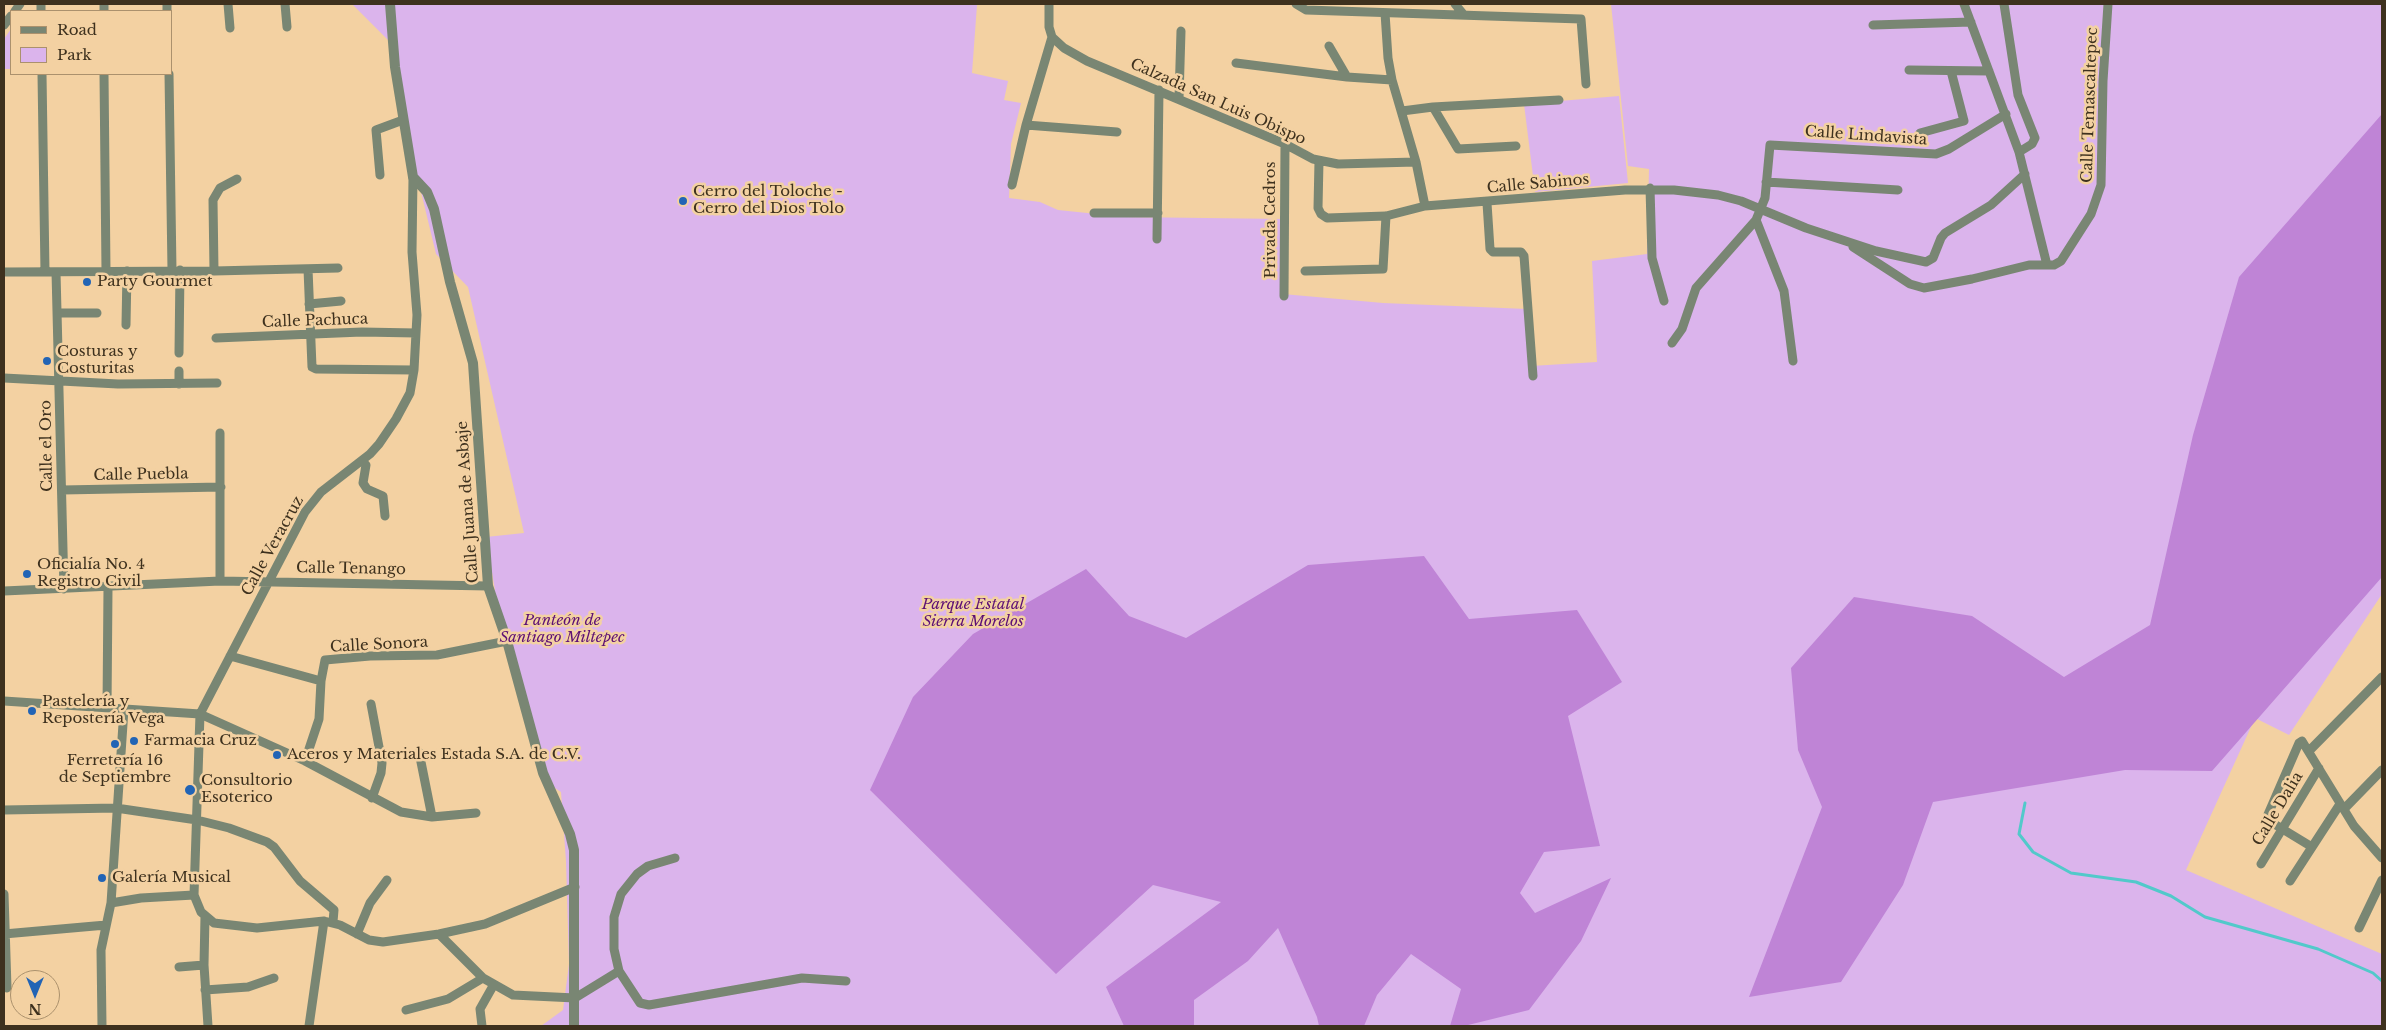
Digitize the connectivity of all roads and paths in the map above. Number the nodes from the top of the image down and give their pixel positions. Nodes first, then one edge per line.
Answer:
1 (228, 4) edge
2 (285, 4) edge
3 (390, 4) edge
4 (1049, 4) edge
5 (1296, 4) edge
6 (1455, 4) edge
7 (1964, 4) edge
8 (2004, 4) edge
9 (2108, 4) edge
10 (1385, 14) junction
11 (1464, 16) junction
12 (1971, 22) junction
13 (1872, 25) dead end
14 (287, 27) dead end
15 (230, 28) dead end
16 (1181, 31) dead end
17 (1052, 37) junction
18 (1329, 46) dead end
19 (1236, 63) dead end
20 (1909, 70) dead end
21 (1950, 70) junction
22 (1989, 70) junction
23 (42, 75) edge
24 (104, 75) edge
25 (168, 75) edge
26 (1347, 78) junction
27 (1392, 80) junction
28 (1586, 84) dead end
29 (1159, 90) junction
30 (1179, 98) junction
31 (1559, 100) dead end
32 (1433, 107) junction
33 (1402, 111) junction
34 (2006, 114) junction
35 (404, 120) junction
36 (1026, 126) junction
37 (1118, 132) dead end
38 (1920, 133) dead end
39 (1285, 144) junction
40 (1516, 146) dead end
41 (2019, 152) junction
42 (1319, 161) junction
43 (1416, 162) junction
44 (2025, 174) junction
45 (380, 176) dead end
46 (413, 177) junction
47 (237, 179) dead end
48 (1766, 182) junction
49 (1012, 185) dead end
50 (1650, 188) junction
51 (1898, 190) dead end
52 (1486, 203) junction
53 (1425, 206) junction
54 (1761, 209) junction
55 (1094, 213) dead end
56 (1158, 213) junction
57 (1386, 216) junction
58 (1756, 220) junction
59 (1157, 239) dead end
60 (1843, 240) junction
61 (2047, 265) junction
62 (338, 268) dead end
63 (308, 269) junction
64 (176, 270) junction
65 (106, 271) junction
66 (126, 271) junction
67 (214, 271) junction
68 (1305, 271) dead end
69 (4, 272) edge
70 (46, 272) junction
71 (56, 272) junction
72 (1284, 296) dead end
73 (341, 301) dead end
74 (1664, 301) dead end
75 (309, 304) junction
76 (58, 314) junction
77 (97, 314) dead end
78 (126, 325) dead end
79 (416, 333) junction
80 (310, 334) junction
81 (216, 338) dead end
82 (1672, 343) dead end
83 (179, 353) dead end
84 (1793, 361) dead end
85 (414, 370) junction
86 (179, 371) dead end
87 (1533, 376) dead end
88 (4, 378) edge
89 (60, 381) junction
90 (217, 383) dead end
91 (179, 384) junction
92 (220, 433) dead end
93 (366, 465) dead end
94 (221, 487) junction
95 (62, 490) junction
96 (385, 516) dead end
97 (220, 581) junction
98 (268, 581) junction
99 (488, 586) junction
100 (108, 588) junction
101 (64, 589) junction
102 (4, 591) edge
103 (506, 641) junction
104 (230, 656) junction
105 (2382, 677) edge
106 (321, 681) junction
107 (4, 701) edge
108 (371, 704) dead end
109 (107, 708) junction
110 (124, 709) junction
111 (200, 714) junction
112 (2309, 751) junction
113 (419, 752) dead end
114 (305, 761) junction
115 (2319, 768) junction
116 (2382, 770) edge
117 (372, 798) junction
118 (2342, 807) junction
119 (116, 808) junction
120 (4, 810) edge
121 (476, 813) dead end
122 (432, 817) junction
123 (197, 820) junction
124 (2282, 829) junction
125 (2312, 847) junction
126 (675, 858) dead end
127 (2382, 858) edge
128 (2261, 864) dead end
129 (387, 880) dead end
130 (2382, 880) edge
131 (2290, 881) dead end
132 (575, 887) junction
133 (4, 894) edge
134 (194, 895) junction
135 (111, 903) junction
136 (205, 916) junction
137 (328, 922) junction
138 (106, 925) junction
139 (2359, 928) dead end
140 (4, 934) edge
141 (358, 934) junction
142 (439, 934) junction
143 (204, 965) junction
144 (179, 967) dead end
145 (619, 971) junction
146 (274, 978) dead end
147 (482, 978) junction
148 (846, 981) dead end
149 (493, 986) junction
150 (8, 988) dead end
151 (205, 990) junction
152 (574, 998) junction
153 (406, 1010) dead end
154 (572, 1025) edge
155 (102, 1026) edge
156 (208, 1026) edge
157 (309, 1026) edge
158 (482, 1026) edge

1 - 15 street
2 - 14 street
3 - 35 street
4 - 17 street
5 - 10 street
6 - 11 street
7 - 12 street
8 - 41 street
9 - 61 street, Calle Temascaltepec
10 - 11 street
10 - 27 street
11 - 28 street
12 - 13 street
12 - 22 street
16 - 30 street
17 - 29 street, Calzada San Luis Obispo
17 - 36 street
18 - 26 street
19 - 26 street
20 - 21 street
21 - 22 street
21 - 38 street
22 - 34 street
23 - 70 street
24 - 65 street
25 - 64 street
26 - 27 street
27 - 33 street
29 - 30 street, Calzada San Luis Obispo
29 - 56 street
30 - 39 street, Calzada San Luis Obispo
31 - 32 street
32 - 33 street
32 - 40 street
33 - 43 street
34 - 41 street
34 - 48 street, Calle Lindavista
35 - 45 street
35 - 46 street
36 - 37 street
36 - 49 street
39 - 42 street, Calzada San Luis Obispo
39 - 72 street, Privada Cedros
41 - 44 street
42 - 43 street, Calzada San Luis Obispo
42 - 57 street, Calle Sabinos
43 - 53 street
44 - 60 street
44 - 61 street
46 - 79 street, Calle Veracruz
46 - 99 street, Calle Juana de Asbaje
47 - 67 street
48 - 51 street
48 - 54 street
50 - 52 street, Calle Sabinos
50 - 54 street, Calle Sabinos
50 - 74 street
52 - 53 street, Calle Sabinos
52 - 87 street
53 - 57 street, Calle Sabinos
54 - 58 street
54 - 60 street, Calle Sabinos
55 - 56 street
56 - 59 street
57 - 68 street
58 - 82 street
58 - 84 street
60 - 61 street
62 - 63 street
63 - 67 street
63 - 75 street
64 - 66 street
64 - 67 street
64 - 83 street
65 - 66 street
65 - 71 street
66 - 78 street
69 - 70 street
70 - 71 street
71 - 76 street, Calle el Oro
73 - 75 street
75 - 80 street
76 - 77 street
76 - 89 street, Calle el Oro
79 - 80 street, Calle Pachuca
79 - 85 street, Calle Veracruz
80 - 81 street, Calle Pachuca
80 - 85 street
85 - 98 street, Calle Veracruz
86 - 91 street
88 - 89 street
89 - 91 street
89 - 95 street, Calle el Oro
90 - 91 street
92 - 94 street
93 - 96 street
94 - 95 street, Calle Puebla
94 - 97 street
95 - 101 street, Calle el Oro
97 - 98 street, Calle Tenango
97 - 100 street, Calle Tenango
98 - 99 street, Calle Tenango
98 - 104 street, Calle Veracruz
99 - 103 street, Calle Juana de Asbaje
100 - 101 street, Calle Tenango
100 - 109 street
101 - 102 street, Calle Tenango
103 - 106 street, Calle Sonora
103 - 132 street, Calle Juana de Asbaje
104 - 106 street
104 - 111 street, Calle Veracruz
105 - 112 street
106 - 114 street, Calle Sonora
107 - 109 street
108 - 117 street
109 - 110 street
110 - 111 street
110 - 119 street
111 - 114 street
111 - 123 street
112 - 115 street
112 - 124 street
113 - 122 street
114 - 117 street
115 - 118 street
115 - 124 street, Calle Dalia
116 - 118 street
117 - 122 street
118 - 125 street
118 - 127 street
119 - 120 street
119 - 123 street
119 - 135 street
121 - 122 street
123 - 134 street
123 - 137 street
124 - 125 street
124 - 128 street, Calle Dalia
125 - 131 street
126 - 145 street
129 - 141 street
130 - 139 street
132 - 142 street
132 - 152 street, Calle Juana de Asbaje
133 - 140 street
134 - 135 street
134 - 136 street
135 - 138 street
136 - 137 street
136 - 143 street
137 - 141 street
137 - 157 street
138 - 140 street
138 - 155 street
140 - 150 street
141 - 142 street
142 - 147 street
143 - 144 street
143 - 151 street
145 - 148 street
145 - 152 street
146 - 151 street
147 - 149 street
147 - 153 street
149 - 152 street
149 - 158 street
151 - 156 street
152 - 154 street, Calle Juana de Asbaje

